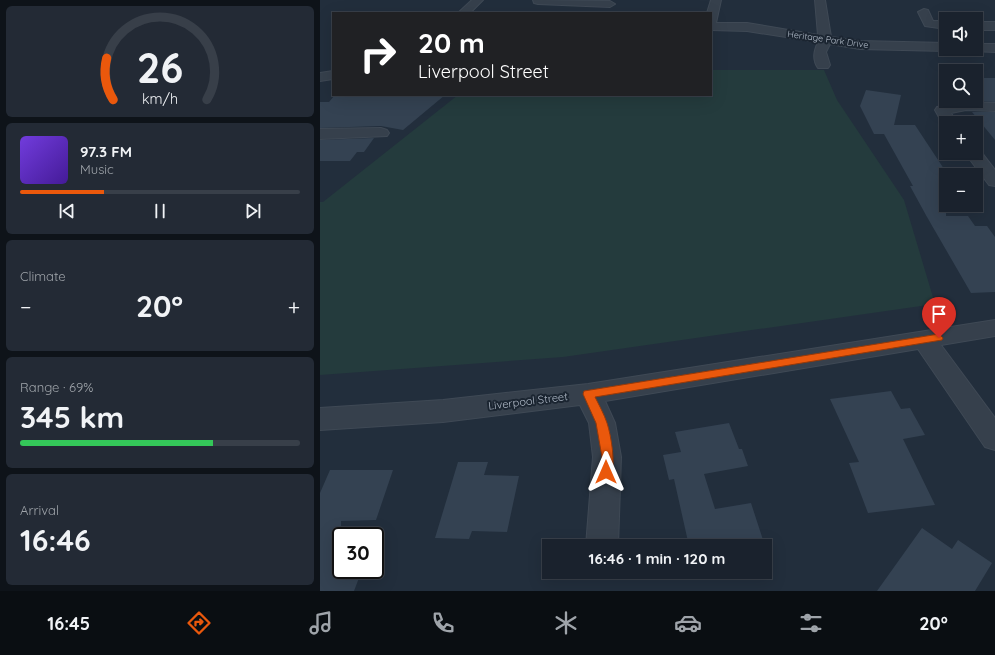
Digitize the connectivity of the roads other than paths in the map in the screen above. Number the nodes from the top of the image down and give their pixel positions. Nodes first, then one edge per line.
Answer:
1 (478, 0) edge
2 (716, 0) edge
3 (820, 0) edge
4 (535, 3) edge
5 (610, 6) edge
6 (465, 12) edge
7 (924, 12) dead end
8 (712, 17) edge
9 (939, 25) edge
10 (712, 26) edge
11 (983, 26) edge
12 (995, 26) edge
13 (825, 40) junction
14 (939, 47) edge
15 (983, 48) edge
16 (995, 48) edge
17 (824, 65) dead end
18 (332, 75) edge
19 (320, 77) edge
20 (995, 106) edge
21 (945, 116) edge
22 (381, 133) dead end
23 (320, 134) edge
24 (978, 160) edge
25 (995, 181) edge
26 (995, 328) edge
27 (924, 340) junction
28 (588, 394) junction
29 (320, 419) edge
30 (995, 439) edge
31 (602, 539) edge

1 - 6 street
2 - 8 street
3 - 13 street
4 - 5 street
7 - 9 street
10 - 13 street, Heritage Park Drive
11 - 12 street
13 - 14 street, Heritage Park Drive
13 - 17 street
15 - 16 street
18 - 19 street
20 - 21 street
22 - 23 street
24 - 25 street
26 - 27 street, Liverpool Street
27 - 28 street, Liverpool Street
27 - 30 street
28 - 29 street, Liverpool Street
28 - 31 street

